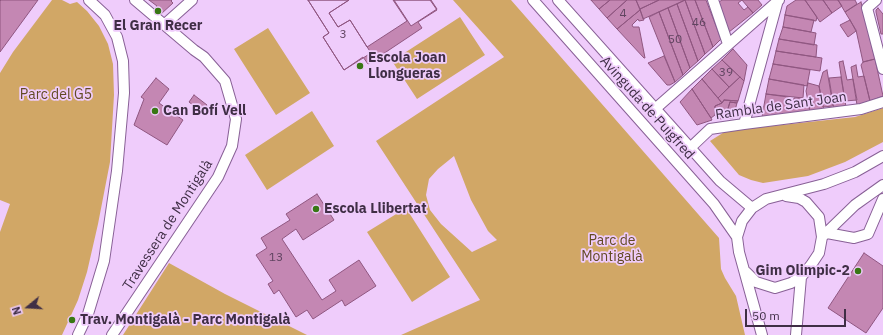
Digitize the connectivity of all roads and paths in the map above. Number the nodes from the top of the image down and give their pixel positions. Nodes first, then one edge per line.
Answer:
1 (89, 0) edge
2 (135, 0) edge
3 (192, 0) edge
4 (533, 0) edge
5 (558, 0) edge
6 (713, 0) edge
7 (779, 0) edge
8 (876, 0) edge
9 (164, 25) junction
10 (728, 44) junction
11 (883, 69) edge
12 (883, 102) edge
13 (655, 109) junction
14 (744, 124) junction
15 (690, 148) junction
16 (883, 156) edge
17 (883, 185) edge
18 (782, 195) junction
19 (883, 199) edge
20 (752, 208) junction
21 (825, 235) junction
22 (737, 237) junction
23 (745, 270) junction
24 (800, 276) junction
25 (78, 335) edge
26 (112, 335) edge
27 (762, 335) edge
28 (796, 335) edge

1 - 25 street
2 - 9 street, Travessera de Montigalà
3 - 9 street
4 - 22 street, Avinguda de Puigfred
5 - 13 street, Avinguda de Puigfred
6 - 10 street
7 - 10 street
7 - 14 street
8 - 11 street
9 - 26 street, Travessera de Montigalà
10 - 13 street
12 - 14 street, Rambla de Sant Joan
13 - 15 street, Avinguda de Puigfred
14 - 15 street, Rambla de Sant Joan
15 - 20 street, Avinguda de Puigfred
16 - 18 street
17 - 21 street
18 - 20 street
18 - 21 street
19 - 21 street
20 - 22 street
21 - 24 street
22 - 23 street
23 - 24 street
23 - 27 street
24 - 28 street

